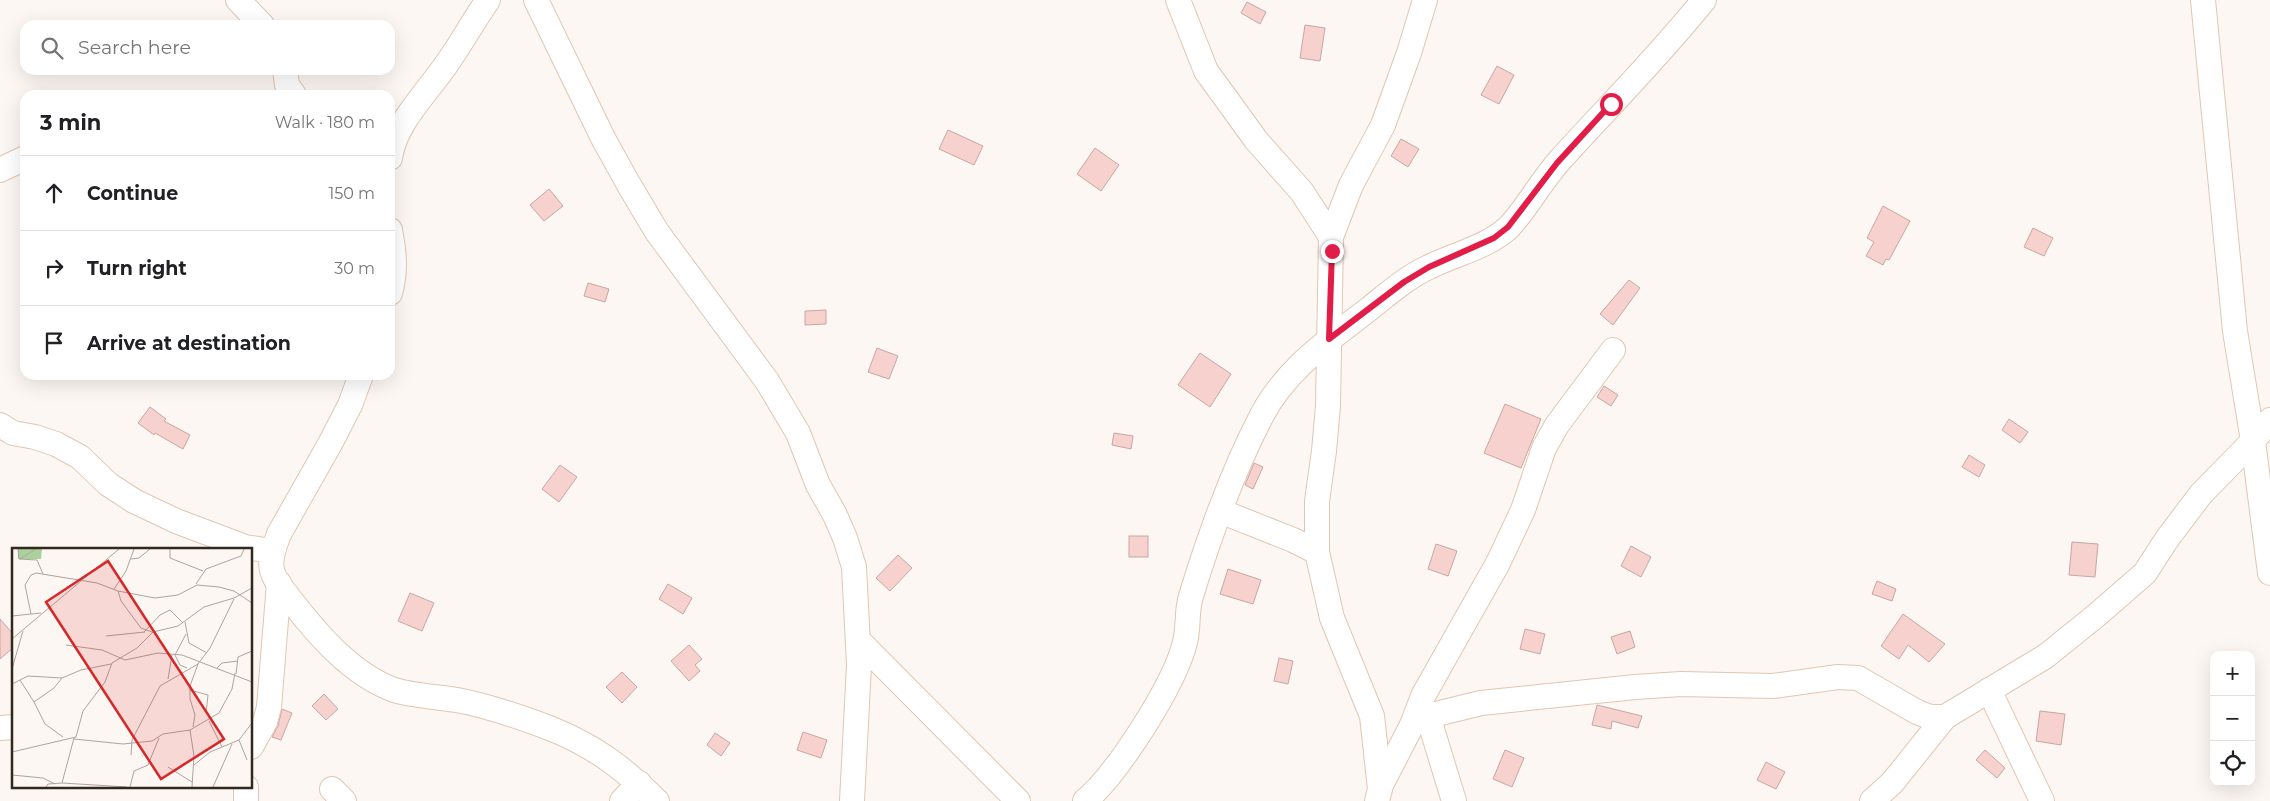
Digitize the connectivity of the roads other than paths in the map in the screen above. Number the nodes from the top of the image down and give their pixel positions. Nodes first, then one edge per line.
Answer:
1 (238, 0) edge
2 (488, 0) edge
3 (536, 0) edge
4 (1178, 0) edge
5 (1425, 0) edge
6 (1704, 0) edge
7 (2203, 0) edge
8 (257, 20) edge
9 (286, 75) edge
10 (290, 90) edge
11 (395, 141) edge
12 (20, 160) edge
13 (0, 170) edge
14 (1331, 237) junction
15 (1329, 339) junction
16 (1613, 350) dead end
17 (359, 380) edge
18 (2270, 420) edge
19 (0, 425) edge
20 (2253, 441) junction
21 (1220, 510) junction
22 (252, 548) edge
23 (252, 548) edge
24 (272, 551) junction
25 (1317, 552) junction
26 (2270, 573) edge
27 (279, 583) junction
28 (858, 640) junction
29 (1989, 690) junction
30 (1945, 717) junction
31 (1420, 720) junction
32 (252, 745) edge
33 (639, 783) junction
34 (246, 788) edge
35 (1378, 795) edge
36 (246, 801) edge
37 (622, 801) edge
38 (657, 801) edge
39 (852, 801) edge
40 (1018, 801) edge
41 (1085, 801) edge
42 (1454, 801) edge
43 (1872, 801) edge
44 (2042, 801) edge

1 - 8 street
2 - 11 street
3 - 28 street
4 - 14 street
5 - 14 street
6 - 15 street
7 - 20 street
9 - 10 street
12 - 13 street
14 - 15 street
15 - 21 street
15 - 25 street
16 - 31 street
17 - 24 street
18 - 20 street
19 - 23 street
20 - 26 street
20 - 29 street
21 - 25 street
21 - 41 street
22 - 24 street
24 - 27 street
25 - 35 street
27 - 32 street
27 - 33 street
28 - 39 street
28 - 40 street
29 - 30 street
29 - 44 street
30 - 31 street
30 - 43 street
31 - 35 street
31 - 42 street
33 - 37 street
33 - 38 street
34 - 36 street

